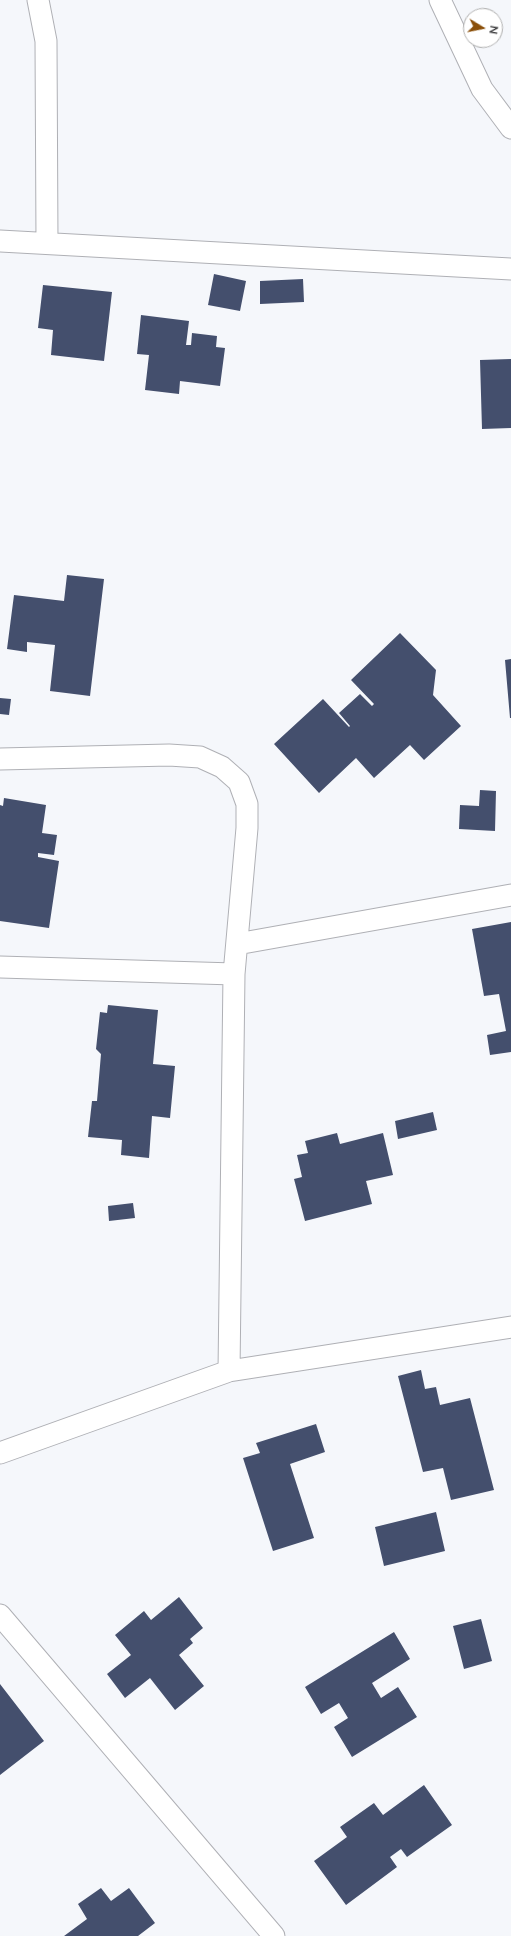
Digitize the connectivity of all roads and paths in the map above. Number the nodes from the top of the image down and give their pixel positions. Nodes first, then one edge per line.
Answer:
1 (38, 0) edge
2 (440, 0) edge
3 (511, 128) edge
4 (0, 241) edge
5 (47, 243) junction
6 (511, 269) edge
7 (0, 759) edge
8 (511, 895) edge
9 (237, 944) junction
10 (0, 967) edge
11 (234, 974) junction
12 (511, 1327) edge
13 (229, 1371) junction
14 (0, 1453) edge
15 (0, 1615) edge
16 (274, 1936) edge

1 - 5 street
2 - 3 street
4 - 5 street
5 - 6 street
7 - 9 street
8 - 9 street
9 - 11 street
10 - 11 street
11 - 13 street
12 - 13 street
13 - 14 street
15 - 16 street

